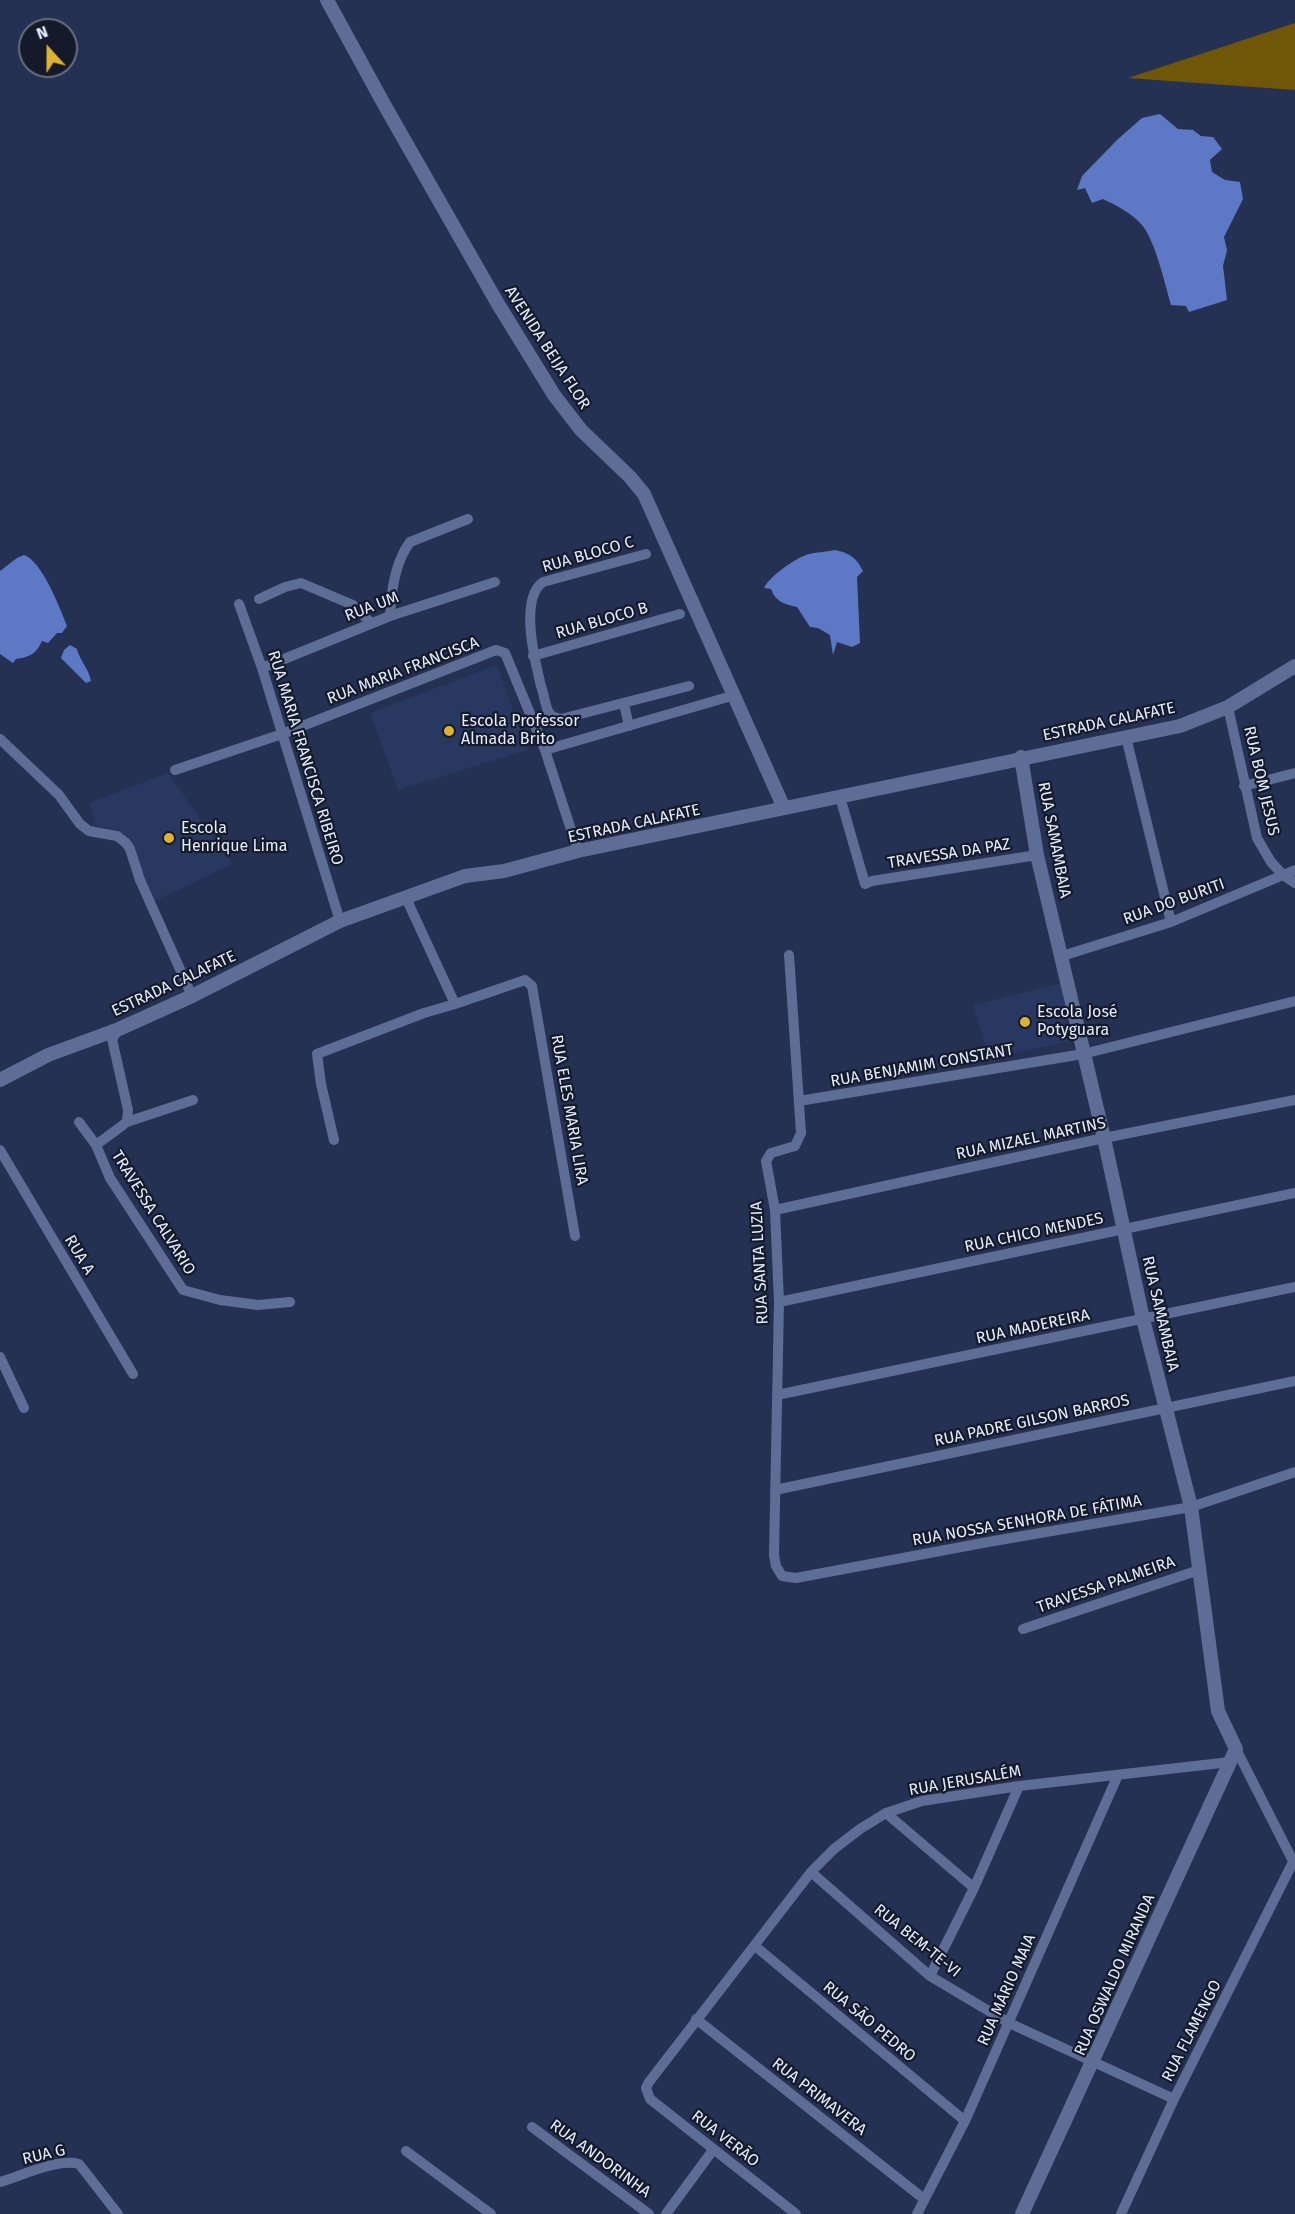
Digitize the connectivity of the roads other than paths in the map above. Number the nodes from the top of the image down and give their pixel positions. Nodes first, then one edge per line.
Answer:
1 (327, 0) edge
2 (468, 519) dead end
3 (646, 554) dead end
4 (495, 582) dead end
5 (259, 599) dead end
6 (239, 604) dead end
7 (680, 614) dead end
8 (390, 616) junction
9 (371, 623) junction
10 (533, 656) junction
11 (1295, 666) edge
12 (262, 668) junction
13 (689, 686) dead end
14 (735, 695) junction
15 (624, 704) junction
16 (1228, 707) junction
17 (629, 726) junction
18 (282, 734) junction
19 (1126, 737) junction
20 (0, 740) edge
21 (545, 750) junction
22 (1021, 757) junction
23 (175, 770) dead end
24 (1295, 773) edge
25 (1244, 786) junction
26 (840, 797) junction
27 (784, 808) junction
28 (578, 851) junction
29 (1038, 855) junction
30 (1295, 870) edge
31 (1283, 875) junction
32 (1295, 883) edge
33 (406, 898) junction
34 (340, 921) junction
35 (1171, 922) junction
36 (789, 955) dead end
37 (1062, 956) junction
38 (192, 996) junction
39 (1295, 1001) edge
40 (455, 1004) junction
41 (119, 1029) junction
42 (1083, 1054) junction
43 (0, 1080) edge
44 (194, 1100) dead end
45 (1295, 1100) edge
46 (799, 1101) junction
47 (79, 1122) dead end
48 (127, 1122) junction
49 (1104, 1138) junction
50 (334, 1140) dead end
51 (96, 1144) junction
52 (0, 1150) edge
53 (1295, 1193) edge
54 (775, 1210) junction
55 (1124, 1229) junction
56 (575, 1236) dead end
57 (1295, 1287) edge
58 (290, 1302) dead end
59 (779, 1302) junction
60 (1143, 1319) junction
61 (0, 1357) edge
62 (133, 1374) dead end
63 (1295, 1381) edge
64 (777, 1395) junction
65 (1166, 1407) junction
66 (24, 1408) dead end
67 (1295, 1472) edge
68 (775, 1490) junction
69 (1191, 1507) junction
70 (774, 1555) joint
71 (1200, 1570) junction
72 (1023, 1629) dead end
73 (1233, 1756) junction
74 (1119, 1775) junction
75 (1019, 1786) junction
76 (886, 1813) junction
77 (1294, 1863) edge
78 (811, 1872) junction
79 (974, 1888) junction
80 (755, 1946) junction
81 (930, 1976) junction
82 (696, 2019) junction
83 (1009, 2023) junction
84 (1093, 2062) junction
85 (649, 2082) joint
86 (1174, 2099) junction
87 (965, 2121) junction
88 (532, 2127) dead end
89 (713, 2150) junction
90 (406, 2151) dead end
91 (0, 2182) edge
92 (924, 2199) junction
93 (118, 2214) edge
94 (491, 2214) edge
95 (649, 2214) edge
96 (666, 2214) edge
97 (796, 2214) edge
98 (917, 2214) edge
99 (1022, 2214) edge
100 (1121, 2214) edge

1 - 14 street, AVENIDA BEIJA FLOR
2 - 8 street
3 - 10 street, RUA BLOCO C
4 - 8 street, RUA UM
5 - 9 street
6 - 12 street, RUA MARIA FRANCISCA RIBEIRO
7 - 10 street, RUA BLOCO B
8 - 9 street, RUA UM
9 - 12 street, RUA UM
10 - 15 street
11 - 16 street, ESTRADA CALAFATE
12 - 18 street, RUA MARIA FRANCISCA RIBEIRO
13 - 15 street
14 - 17 street
14 - 27 street, AVENIDA BEIJA FLOR
15 - 17 street
16 - 19 street, ESTRADA CALAFATE
16 - 25 street, RUA BOM JESUS
17 - 21 street
18 - 21 street, RUA MARIA FRANCISCA
18 - 23 street, RUA MARIA FRANCISCA
18 - 34 street, RUA MARIA FRANCISCA RIBEIRO
19 - 22 street, ESTRADA CALAFATE
19 - 35 street
20 - 38 street
21 - 28 street, RUA MARIA FRANCISCA
22 - 26 street, ESTRADA CALAFATE
22 - 29 street, RUA SAMAMBAIA
24 - 25 street
25 - 31 street, RUA BOM JESUS
26 - 27 street, ESTRADA CALAFATE
26 - 29 street, TRAVESSA DA PAZ
27 - 28 street, ESTRADA CALAFATE
28 - 33 street, ESTRADA CALAFATE
29 - 37 street, RUA SAMAMBAIA
30 - 31 street, RUA DO BURITI
31 - 32 street, RUA BOM JESUS
31 - 35 street, RUA DO BURITI
33 - 34 street, ESTRADA CALAFATE
33 - 40 street
34 - 38 street, ESTRADA CALAFATE
35 - 37 street, RUA DO BURITI
36 - 46 street, RUA SANTA LUZIA
37 - 42 street, RUA SAMAMBAIA
38 - 41 street, ESTRADA CALAFATE
39 - 42 street, RUA BENJAMIM CONSTANT
40 - 50 street
40 - 56 street, RUA ELES MARIA LIRA
41 - 43 street, ESTRADA CALAFATE
41 - 48 street
42 - 46 street, RUA BENJAMIM CONSTANT
42 - 49 street, RUA SAMAMBAIA
44 - 48 street, TRAVESSA CALVARIO
45 - 49 street, RUA MIZAEL MARTINS
46 - 54 street, RUA SANTA LUZIA
47 - 51 street
48 - 51 street, TRAVESSA CALVARIO
49 - 54 street, RUA MIZAEL MARTINS
49 - 55 street, RUA SAMAMBAIA
51 - 58 street, TRAVESSA CALVARIO
52 - 62 street, RUA A
53 - 55 street, RUA CHICO MENDES
54 - 59 street, RUA SANTA LUZIA
55 - 59 street, RUA CHICO MENDES
55 - 60 street, RUA SAMAMBAIA
57 - 60 street, RUA MADEREIRA
59 - 64 street, RUA SANTA LUZIA
60 - 64 street, RUA MADEREIRA
60 - 65 street, RUA SAMAMBAIA
61 - 66 street
63 - 65 street, RUA PADRE GILSON BARROS
64 - 68 street, RUA SANTA LUZIA
65 - 68 street, RUA PADRE GILSON BARROS
65 - 69 street, RUA SAMAMBAIA
67 - 69 street, RUA NOSSA SENHORA DE FÁTIMA
68 - 70 street, RUA SANTA LUZIA
69 - 70 street, RUA NOSSA SENHORA DE FÁTIMA
69 - 71 street, RUA SAMAMBAIA
71 - 72 street, TRAVESSA PALMEIRA
71 - 73 street, RUA SAMAMBAIA
73 - 74 street, RUA JERUSALÉM
73 - 77 street, RUA SAMAMBAIA
73 - 84 street, RUA OSWALDO MIRANDA
74 - 75 street, RUA JERUSALÉM
74 - 83 street, RUA MÁRIO MAIA
75 - 76 street, RUA JERUSALÉM
75 - 79 street
76 - 78 street, RUA JERUSALÉM
76 - 79 street
77 - 86 street, RUA FLAMENGO
78 - 80 street, RUA JERUSALÉM
78 - 81 street, RUA BEM-TE-VI
79 - 81 street
80 - 82 street, RUA JERUSALÉM
80 - 87 street, RUA SÃO PEDRO
81 - 83 street, RUA BEM-TE-VI
82 - 85 street, RUA JERUSALÉM
82 - 92 street, RUA PRIMAVERA
83 - 84 street, RUA BEM-TE-VI
83 - 87 street, RUA MÁRIO MAIA
84 - 86 street, RUA BEM-TE-VI
84 - 99 street, RUA OSWALDO MIRANDA
85 - 89 street, RUA VERÃO
86 - 100 street, RUA FLAMENGO
87 - 92 street, RUA MÁRIO MAIA
88 - 95 street, RUA ANDORINHA
89 - 96 street
89 - 97 street, RUA VERÃO
90 - 94 street
91 - 93 street, RUA G
92 - 98 street, RUA MÁRIO MAIA

